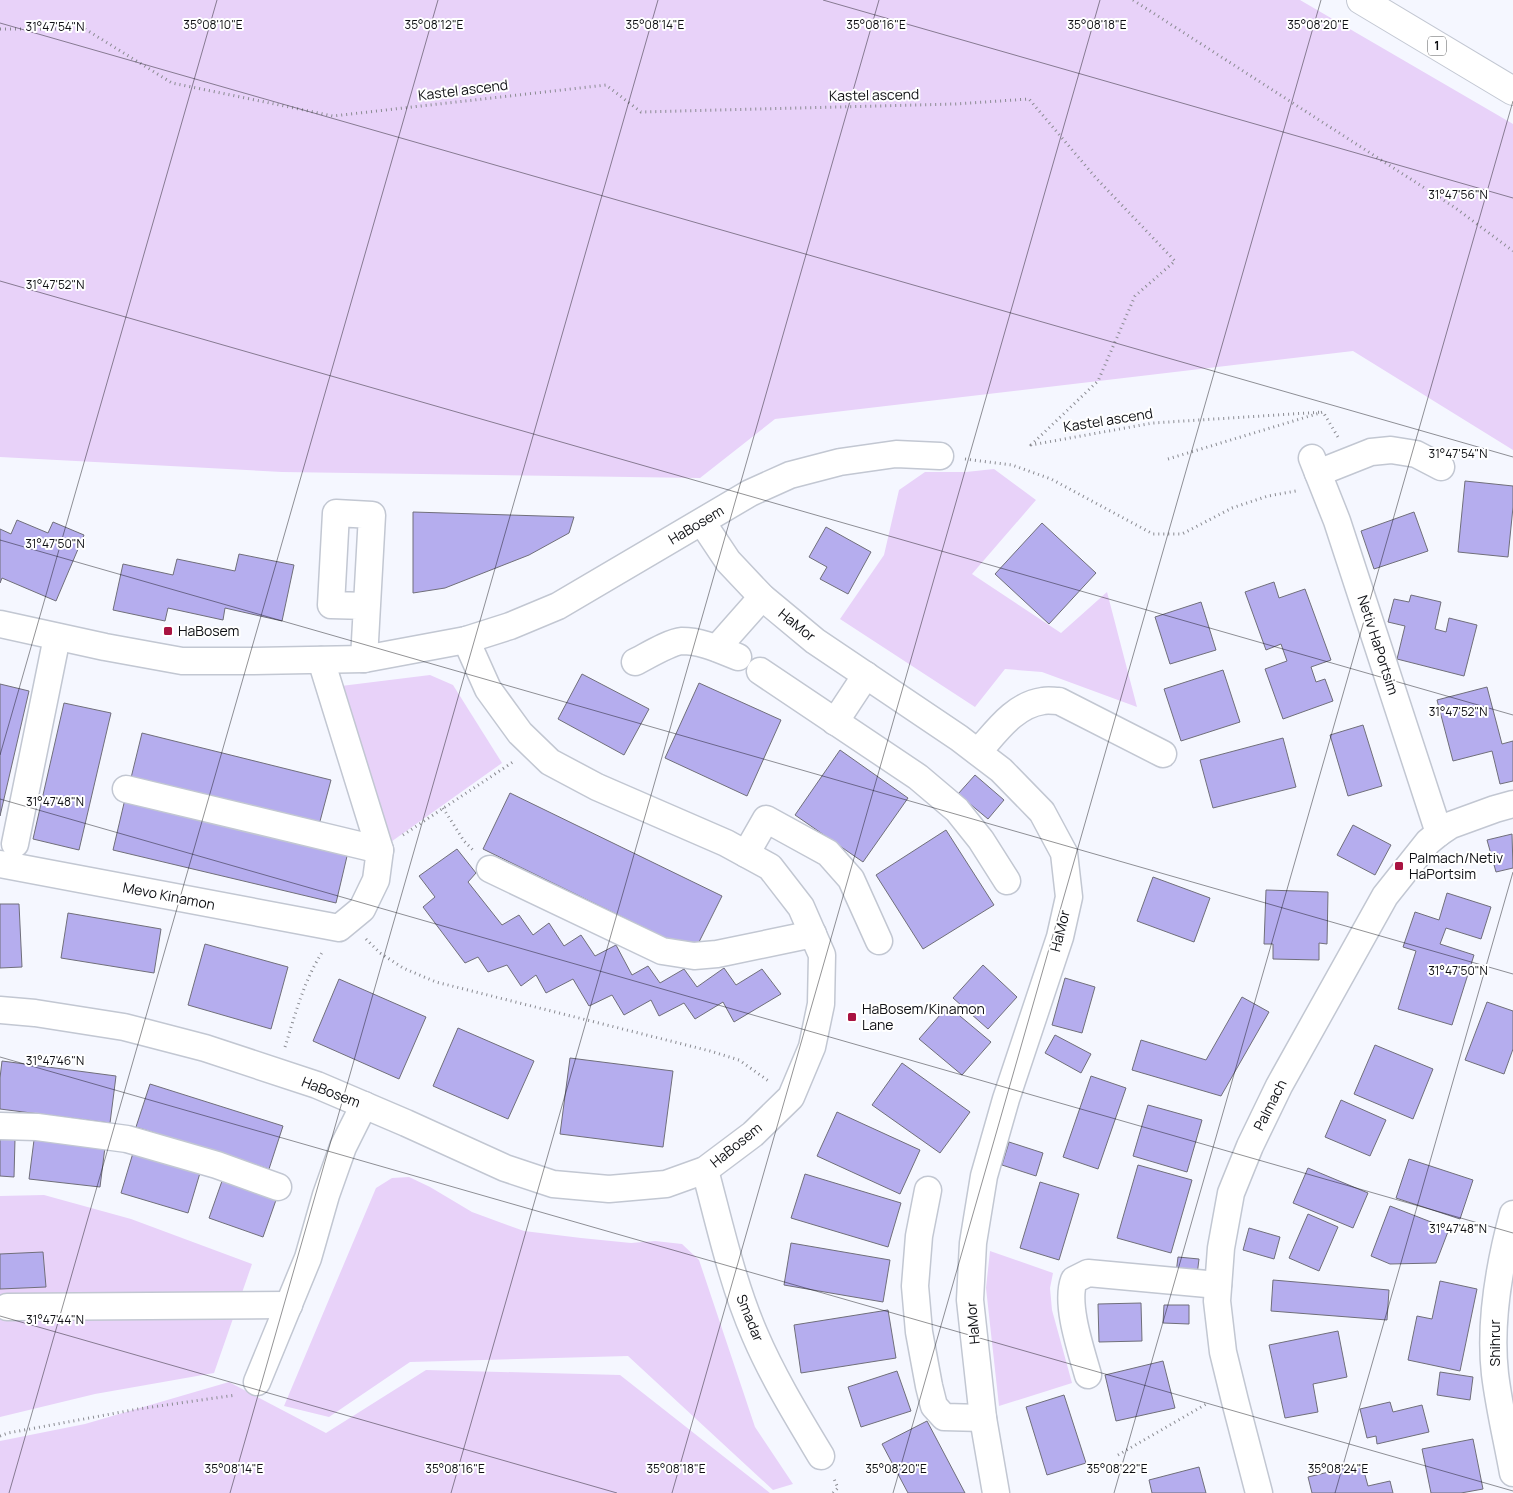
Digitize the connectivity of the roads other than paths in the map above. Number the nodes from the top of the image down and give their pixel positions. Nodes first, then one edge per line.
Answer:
1 (1362, 0) edge
2 (1513, 91) edge
3 (940, 456) road end
4 (1441, 467) dead end
5 (702, 522) junction
6 (762, 597) junction
7 (367, 606) dead end
8 (0, 624) edge
9 (57, 637) junction
10 (466, 640) junction
11 (364, 659) junction
12 (321, 660) junction
13 (636, 662) dead end
14 (760, 672) dead end
15 (866, 675) junction
16 (835, 722) junction
17 (978, 752) junction
18 (1163, 754) dead end
19 (126, 789) dead end
20 (1513, 804) edge
21 (1439, 833) junction
22 (380, 850) junction
23 (8, 854) edge
24 (746, 854) junction
25 (490, 869) road end
26 (1007, 881) dead end
27 (813, 934) junction
28 (880, 941) dead end
29 (0, 1010) edge
30 (364, 1105) junction
31 (0, 1126) edge
32 (705, 1170) junction
33 (278, 1187) dead end
34 (928, 1190) dead end
35 (1513, 1214) edge
36 (1218, 1285) junction
37 (288, 1305) junction
38 (7, 1307) dead end
39 (1088, 1374) dead end
40 (257, 1382) road end
41 (983, 1418) junction
42 (821, 1456) dead end
43 (1513, 1473) edge
44 (996, 1493) edge
45 (1259, 1493) edge

1 - 2 highway, 1
3 - 5 street, HaBosem
4 - 21 street, Netiv HaPortsim
5 - 6 street, HaMor
5 - 10 street, HaBosem
6 - 13 street
6 - 15 street, HaMor
7 - 11 street
8 - 9 street, HaBosem
9 - 12 street, HaBosem
9 - 23 street
10 - 11 street, HaBosem
10 - 24 street, HaBosem
11 - 12 street, HaBosem
12 - 22 street
14 - 16 street
15 - 16 street
15 - 17 street, HaMor
16 - 26 street
17 - 18 street
17 - 41 street, HaMor
19 - 22 street
20 - 21 street, Palmach
21 - 36 street, Palmach
22 - 23 street, Mevo Kinamon
24 - 27 street, HaBosem
24 - 28 street
25 - 27 street
27 - 32 street, HaBosem
29 - 30 street, HaBosem
30 - 32 street, HaBosem
30 - 37 street
31 - 33 street
32 - 42 street, Smadar
34 - 41 street
35 - 43 street, Shihrur
36 - 39 street
36 - 45 street, Palmach
37 - 38 street
37 - 40 street
41 - 44 street, HaMor

